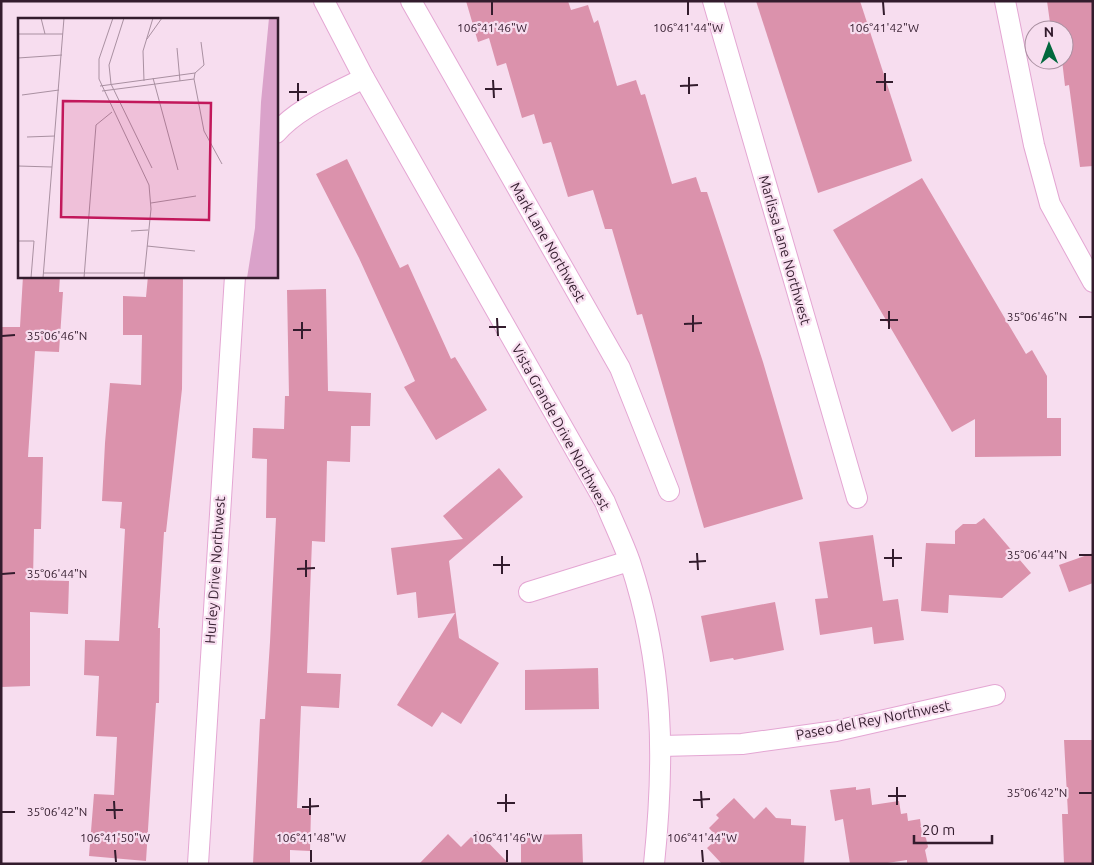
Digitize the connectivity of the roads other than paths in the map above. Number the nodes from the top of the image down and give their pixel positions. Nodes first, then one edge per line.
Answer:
1 (324, 1) edge
2 (410, 1) edge
3 (713, 1) edge
4 (1005, 1) edge
5 (364, 78) junction
6 (278, 131) edge
7 (235, 278) edge
8 (1093, 282) edge
9 (669, 491) dead end
10 (857, 498) dead end
11 (629, 561) junction
12 (529, 592) dead end
13 (995, 695) dead end
14 (661, 746) junction
15 (198, 864) edge
16 (654, 864) edge

1 - 5 street, Vista Grande Drive Northwest
2 - 9 street, Mark Lane Northwest
3 - 10 street, Marlissa Lane Northwest
4 - 8 street
5 - 6 street
5 - 11 street, Vista Grande Drive Northwest
7 - 15 street, Hurley Drive Northwest
11 - 12 street
11 - 14 street, Vista Grande Drive Northwest
13 - 14 street, Paseo del Rey Northwest
14 - 16 street, Vista Grande Drive Northwest

